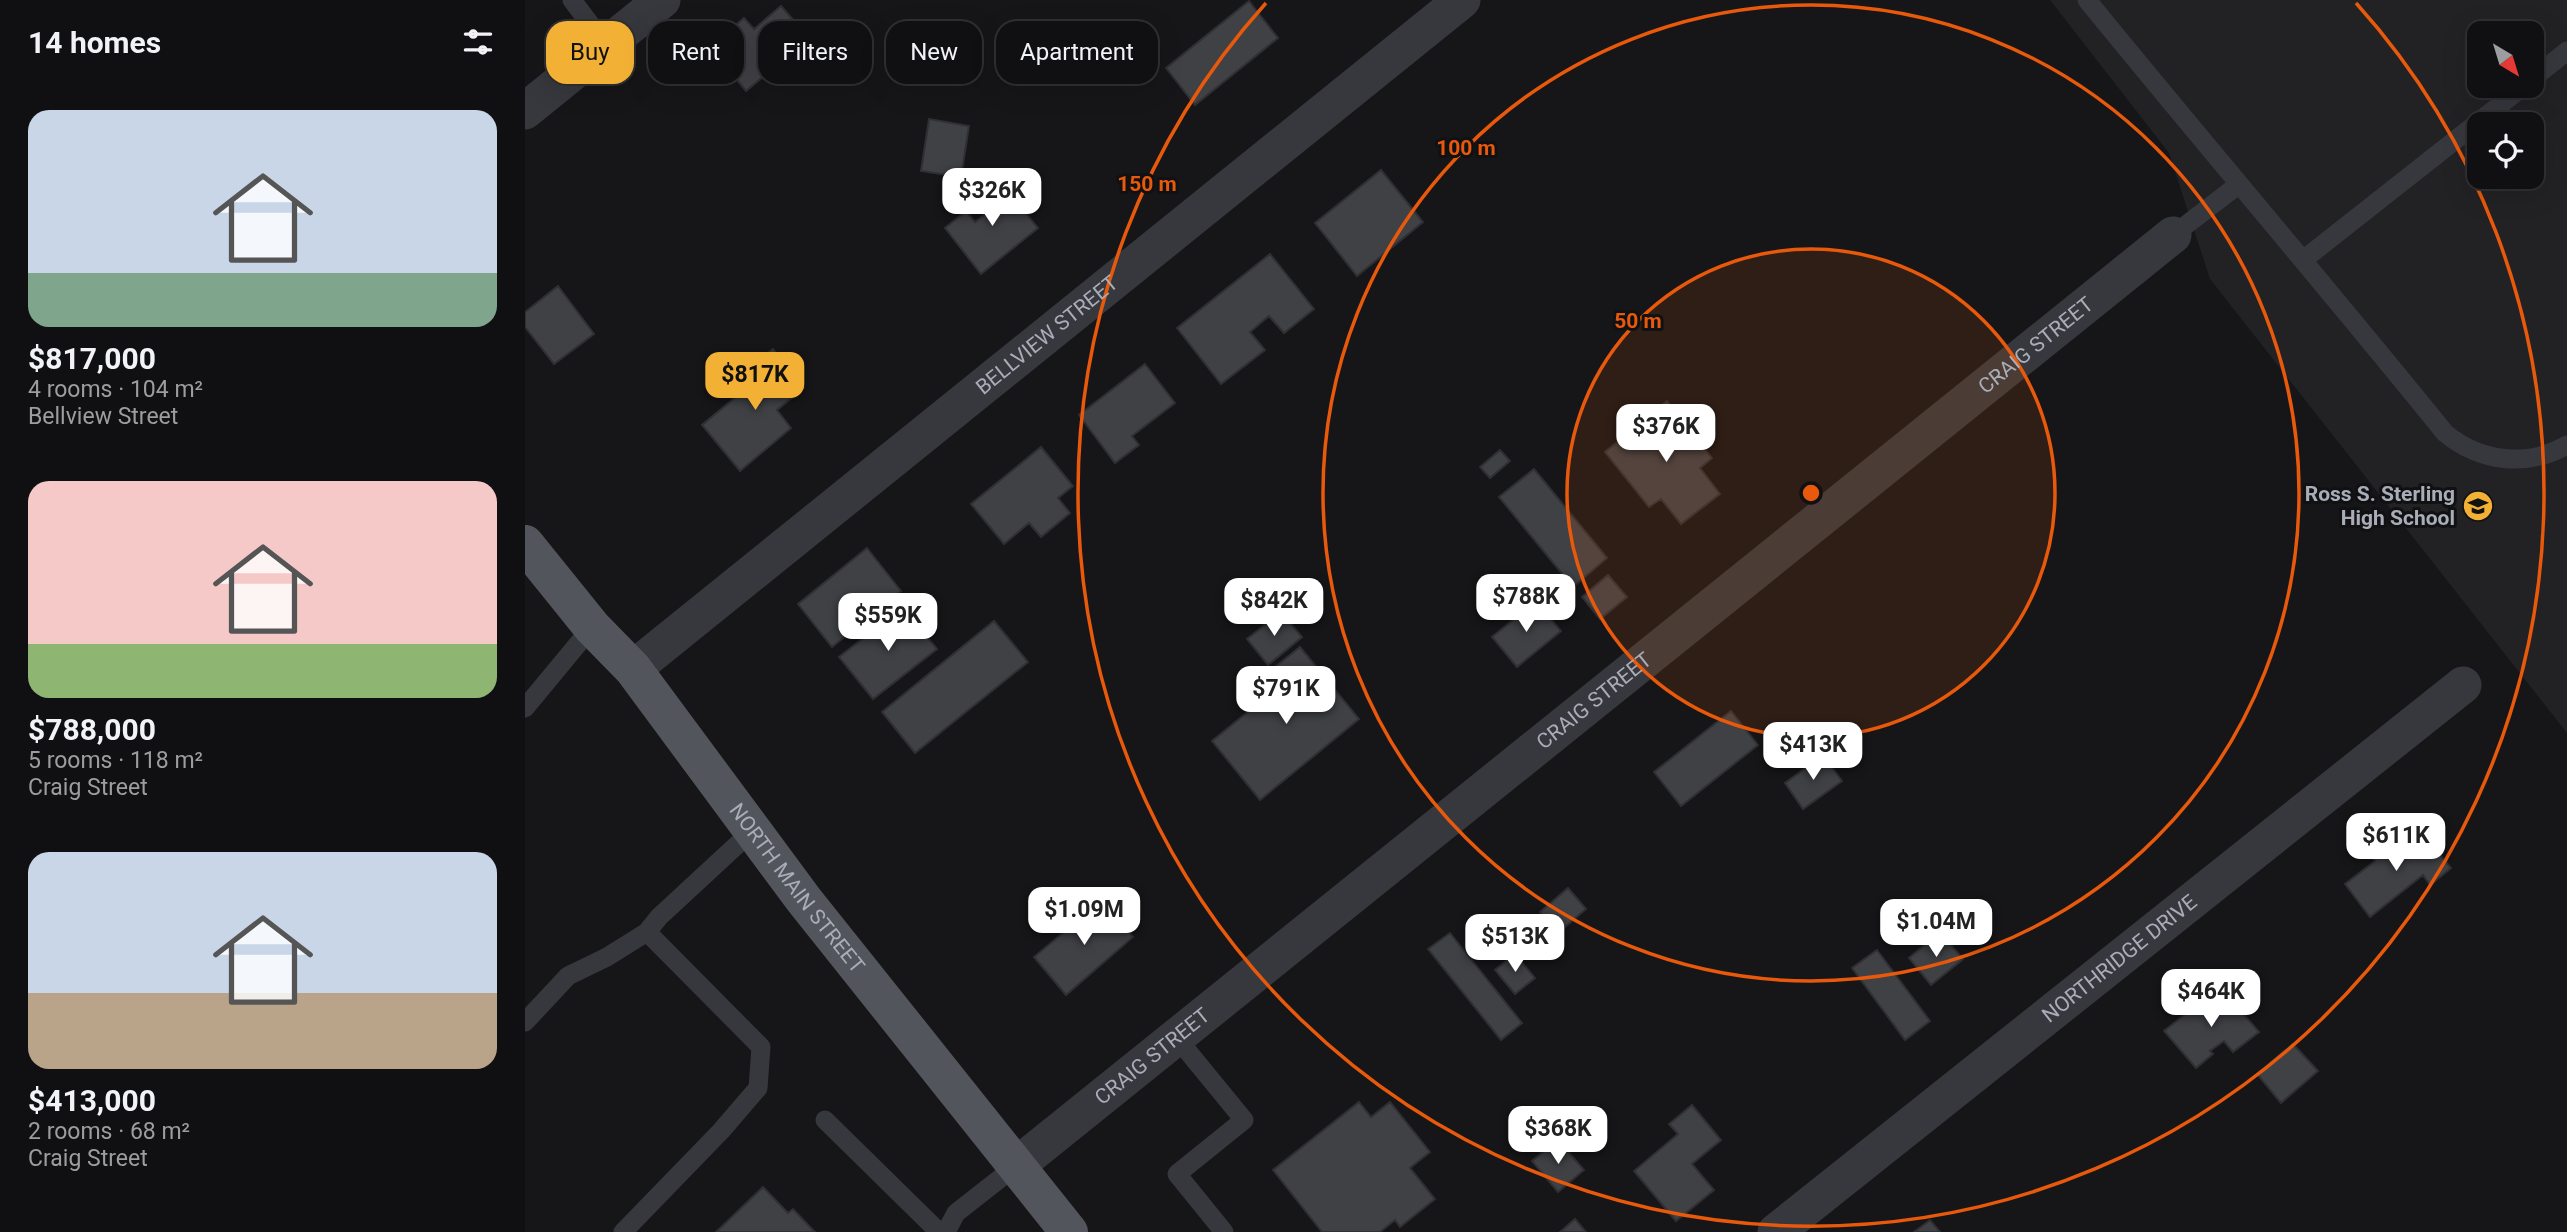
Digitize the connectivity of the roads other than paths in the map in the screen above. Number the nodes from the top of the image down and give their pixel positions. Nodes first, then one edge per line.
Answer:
1 (572, 0) edge
2 (662, 0) edge
3 (1462, 0) edge
4 (2087, 0) edge
5 (588, 21) edge
6 (634, 22) edge
7 (2567, 51) edge
8 (2545, 69) edge
9 (558, 84) edge
10 (2509, 98) edge
11 (525, 111) edge
12 (2238, 185) junction
13 (2173, 235) joint
14 (2303, 260) junction
15 (2567, 445) edge
16 (525, 544) edge
17 (592, 627) junction
18 (633, 669) junction
19 (2463, 685) dead end
20 (525, 708) edge
21 (753, 831) junction
22 (646, 932) junction
23 (525, 1021) edge
24 (1176, 1037) junction
25 (825, 1120) dead end
26 (1016, 1166) junction
27 (623, 1232) edge
28 (939, 1232) edge
29 (946, 1232) edge
30 (1069, 1232) edge
31 (1224, 1232) edge
32 (1776, 1232) edge

1 - 5 lane
2 - 6 street
3 - 18 street, BELLVIEW STREET
4 - 12 lane
7 - 8 lane
9 - 11 street
10 - 14 lane
12 - 13 lane
12 - 14 lane
13 - 24 street, CRAIG STREET
14 - 15 lane
16 - 17 main road, NORTH MAIN STREET
17 - 18 main road, NORTH MAIN STREET
17 - 20 lane
18 - 21 main road, NORTH MAIN STREET
19 - 32 street, NORTHRIDGE DRIVE
21 - 22 lane
21 - 26 main road, NORTH MAIN STREET
22 - 23 lane
22 - 27 lane
24 - 26 street, CRAIG STREET
24 - 31 lane
25 - 28 lane
26 - 29 lane
26 - 30 main road, NORTH MAIN STREET

